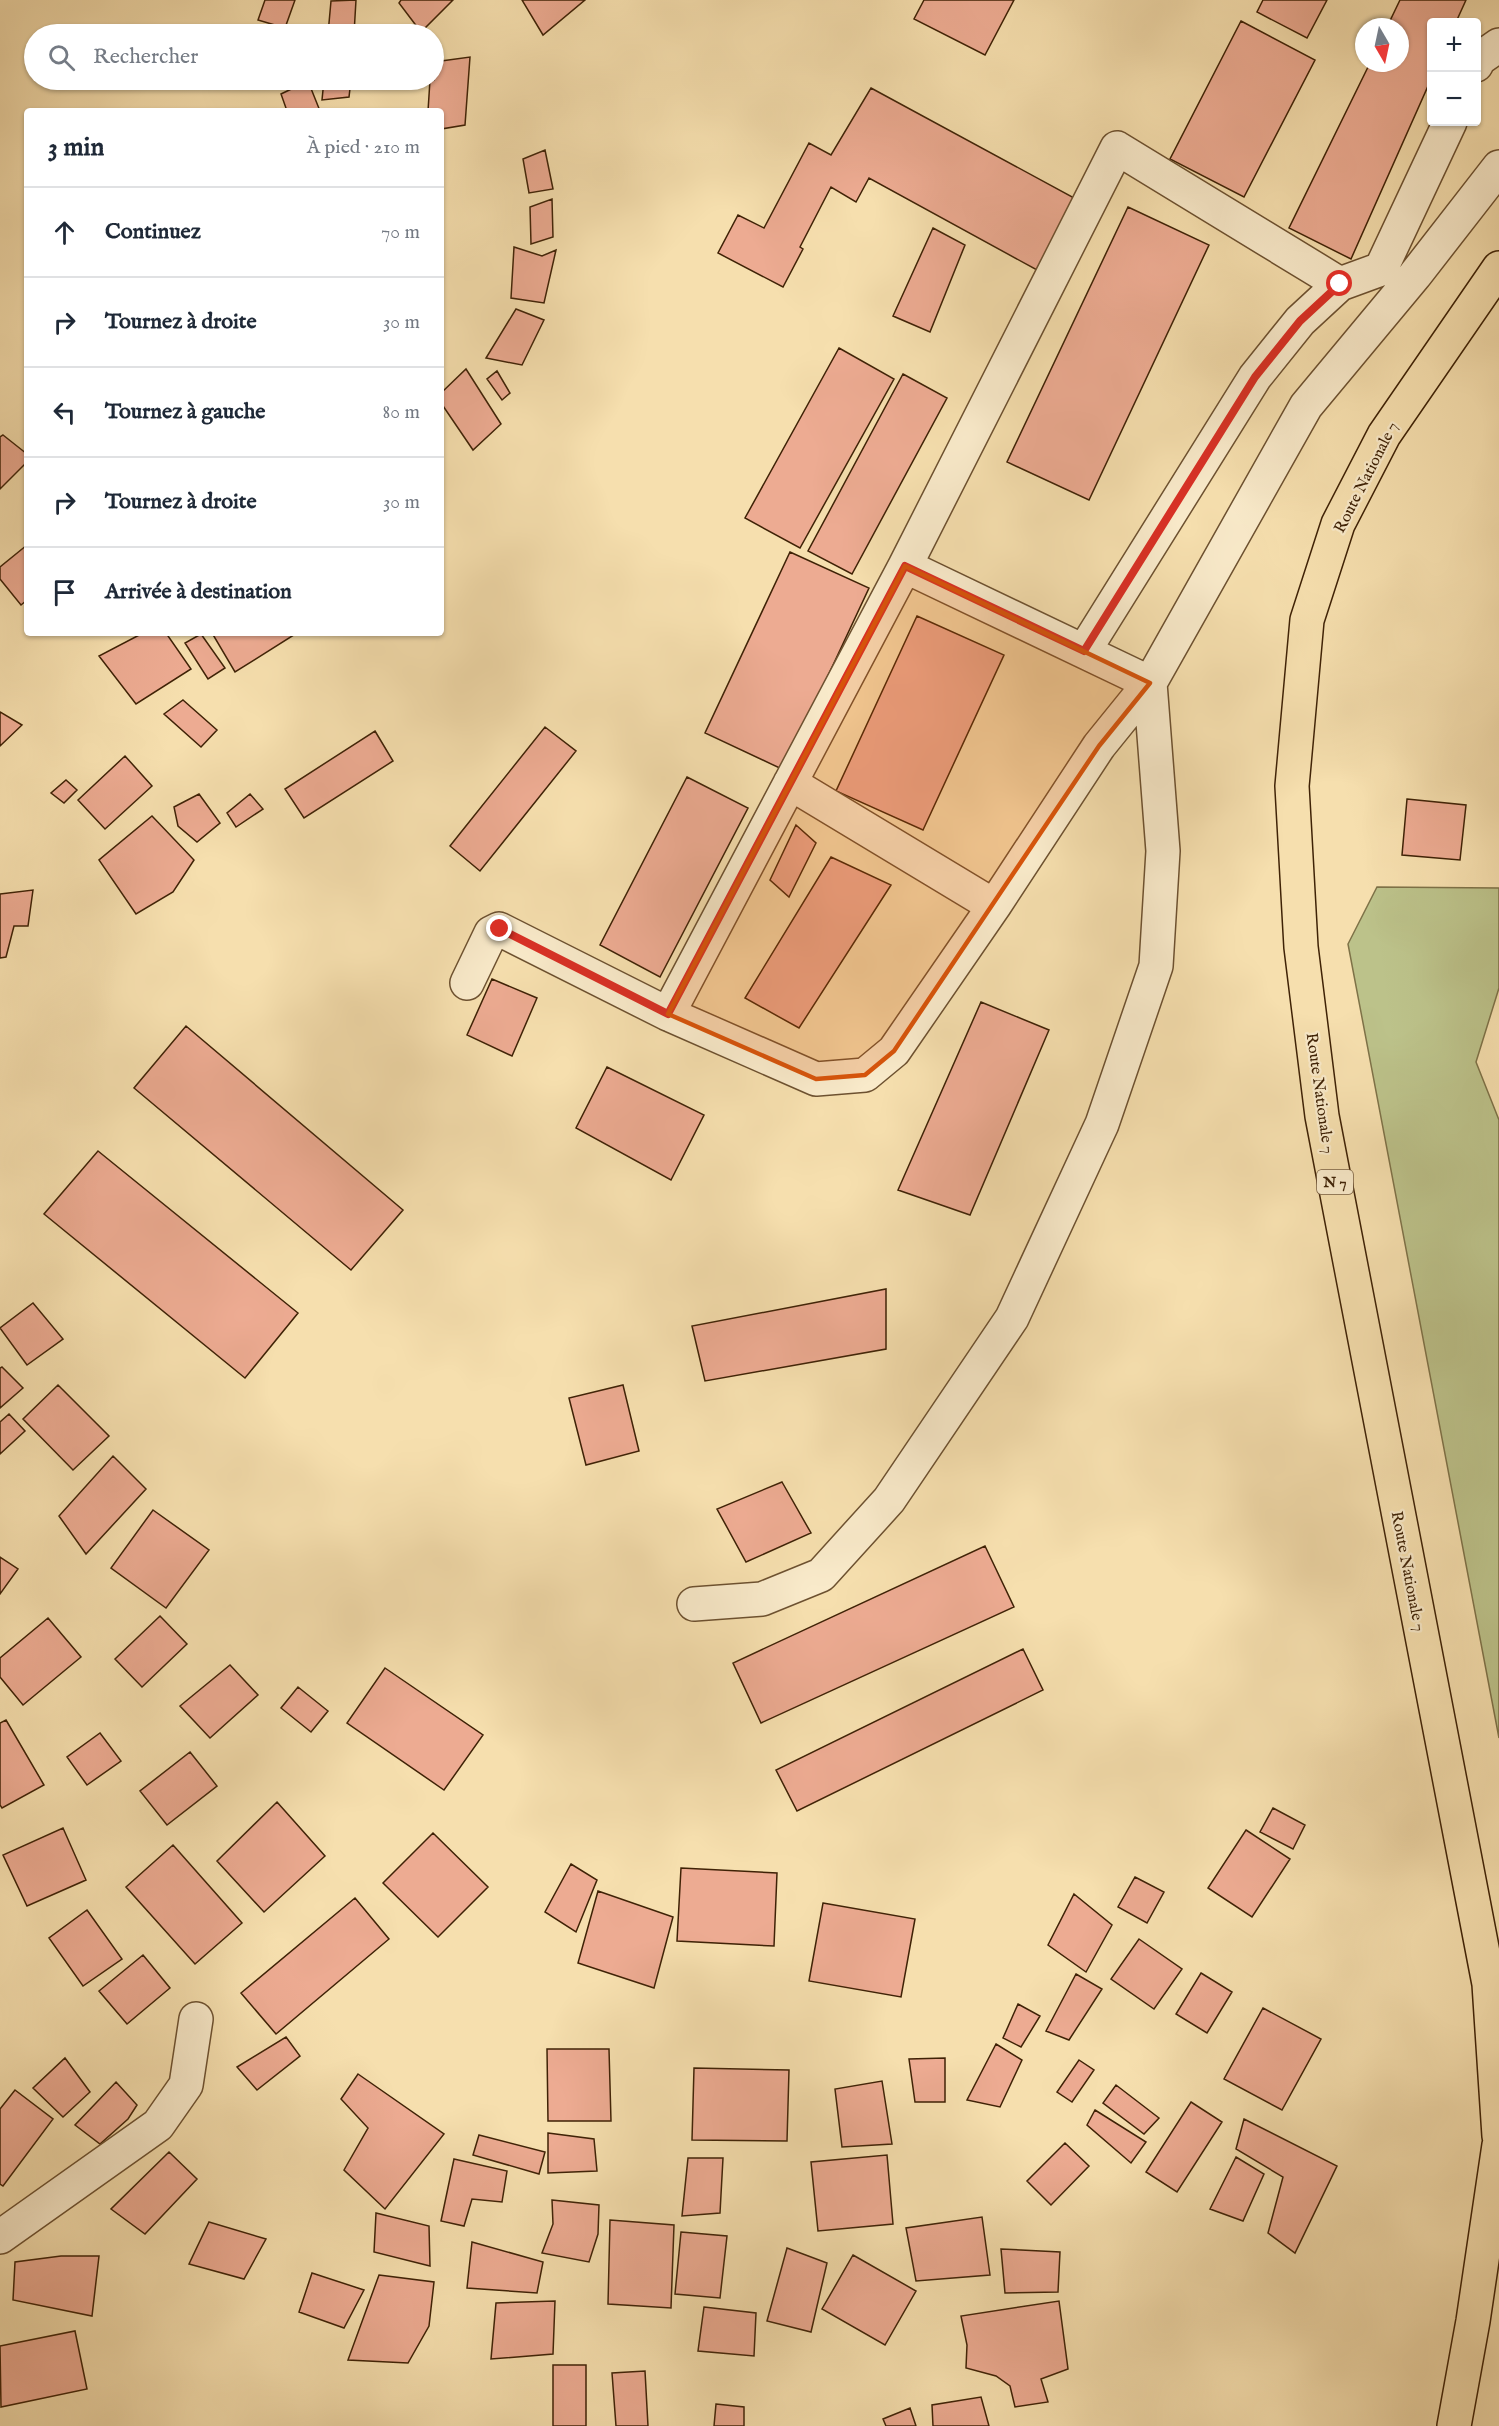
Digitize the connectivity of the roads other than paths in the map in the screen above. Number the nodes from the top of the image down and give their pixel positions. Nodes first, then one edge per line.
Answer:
1 (1499, 45) edge
2 (1481, 58) edge
3 (1448, 126) edge
4 (1499, 167) edge
5 (1499, 268) edge
6 (1340, 284) junction
7 (905, 566) junction
8 (1084, 651) junction
9 (1150, 683) junction
10 (790, 783) junction
11 (994, 906) junction
12 (467, 983) dead end
13 (668, 1014) junction
14 (694, 1604) dead end
15 (196, 2019) dead end
16 (1499, 2136) edge
17 (1499, 2145) edge
18 (0, 2237) edge
19 (1454, 2426) edge

1 - 2 street
3 - 6 street
4 - 9 street
5 - 16 main road, Route Nationale 7 / N 7
6 - 7 street
6 - 8 street
7 - 8 street
7 - 10 street
8 - 9 street
9 - 11 street
9 - 14 street
10 - 11 street
10 - 13 street
11 - 13 street
12 - 13 street
15 - 18 street
17 - 19 main road

